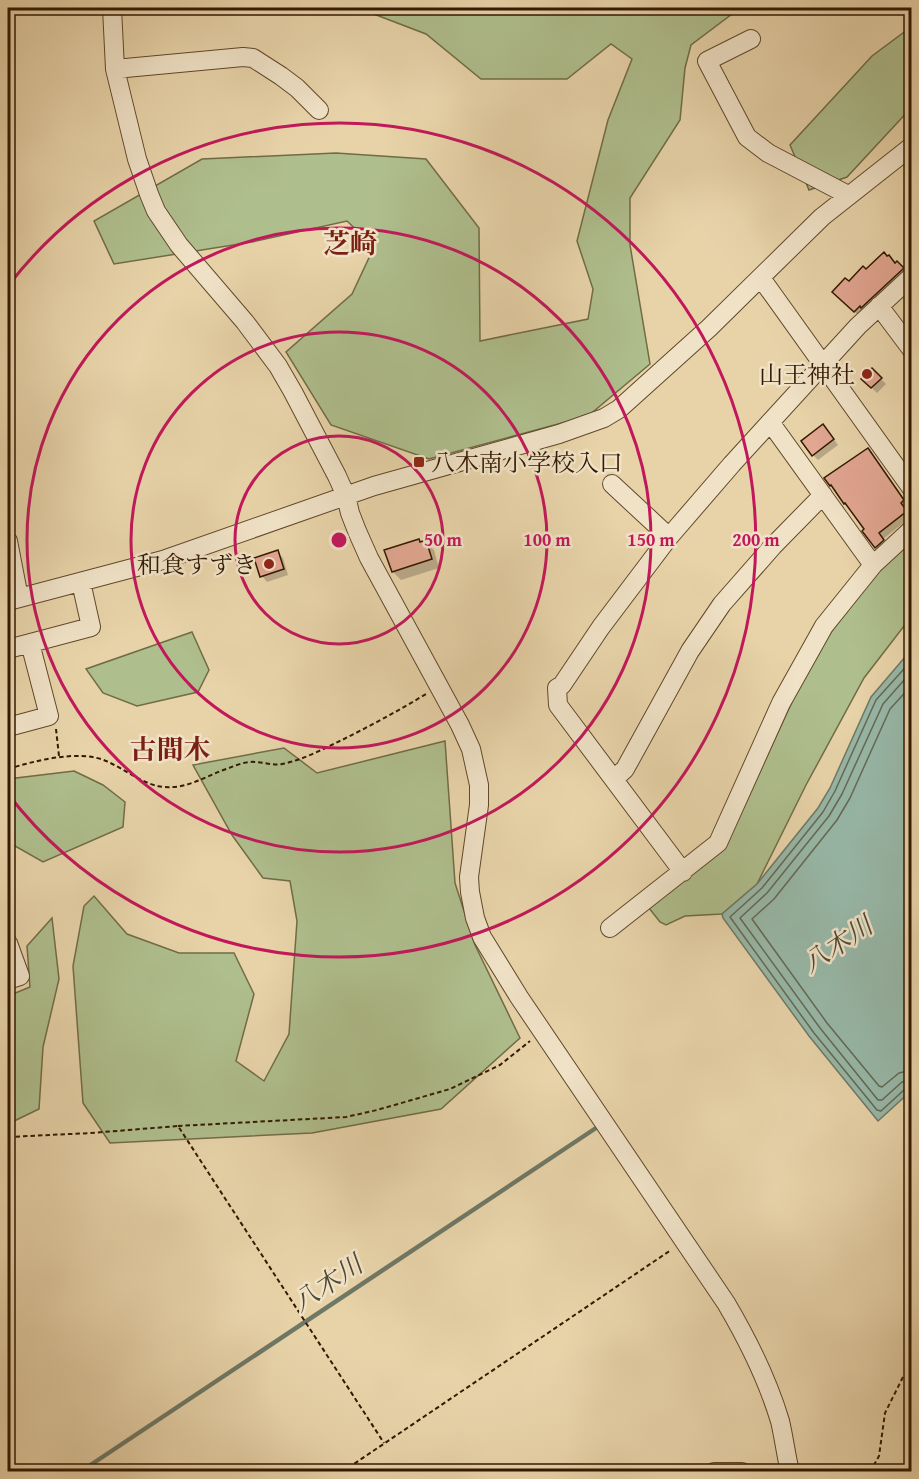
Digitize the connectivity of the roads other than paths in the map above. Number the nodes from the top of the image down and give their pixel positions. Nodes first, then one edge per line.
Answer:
1 (112, 8) edge
2 (751, 39) dead end
3 (115, 69) junction
4 (319, 110) dead end
5 (909, 148) edge
6 (848, 195) junction
7 (912, 276) edge
8 (761, 278) junction
9 (879, 306) junction
10 (912, 350) edge
11 (823, 365) junction
12 (770, 422) junction
13 (612, 484) dead end
14 (912, 489) edge
15 (823, 495) junction
16 (346, 496) junction
17 (912, 529) edge
18 (669, 537) junction
19 (8, 541) edge
20 (873, 565) junction
21 (81, 582) junction
22 (13, 600) edge
23 (30, 643) junction
24 (8, 649) edge
25 (8, 727) edge
26 (614, 778) junction
27 (683, 872) junction
28 (610, 928) dead end
29 (8, 942) edge
30 (8, 980) edge
31 (714, 1472) edge
32 (742, 1472) edge
33 (790, 1472) edge

1 - 3 street
2 - 6 street
3 - 4 street
3 - 16 street
5 - 6 street
6 - 8 street
7 - 9 street
8 - 11 street
8 - 16 street
9 - 10 street
9 - 11 street
11 - 12 street
11 - 14 street
12 - 15 street
12 - 18 street
13 - 18 street
15 - 20 street
15 - 26 street
16 - 21 street
16 - 33 street
17 - 20 street
18 - 26 street
19 - 22 street
20 - 27 street
21 - 22 street
21 - 23 street
23 - 24 street
23 - 25 street
26 - 27 street
27 - 28 street
29 - 30 street
31 - 32 street

